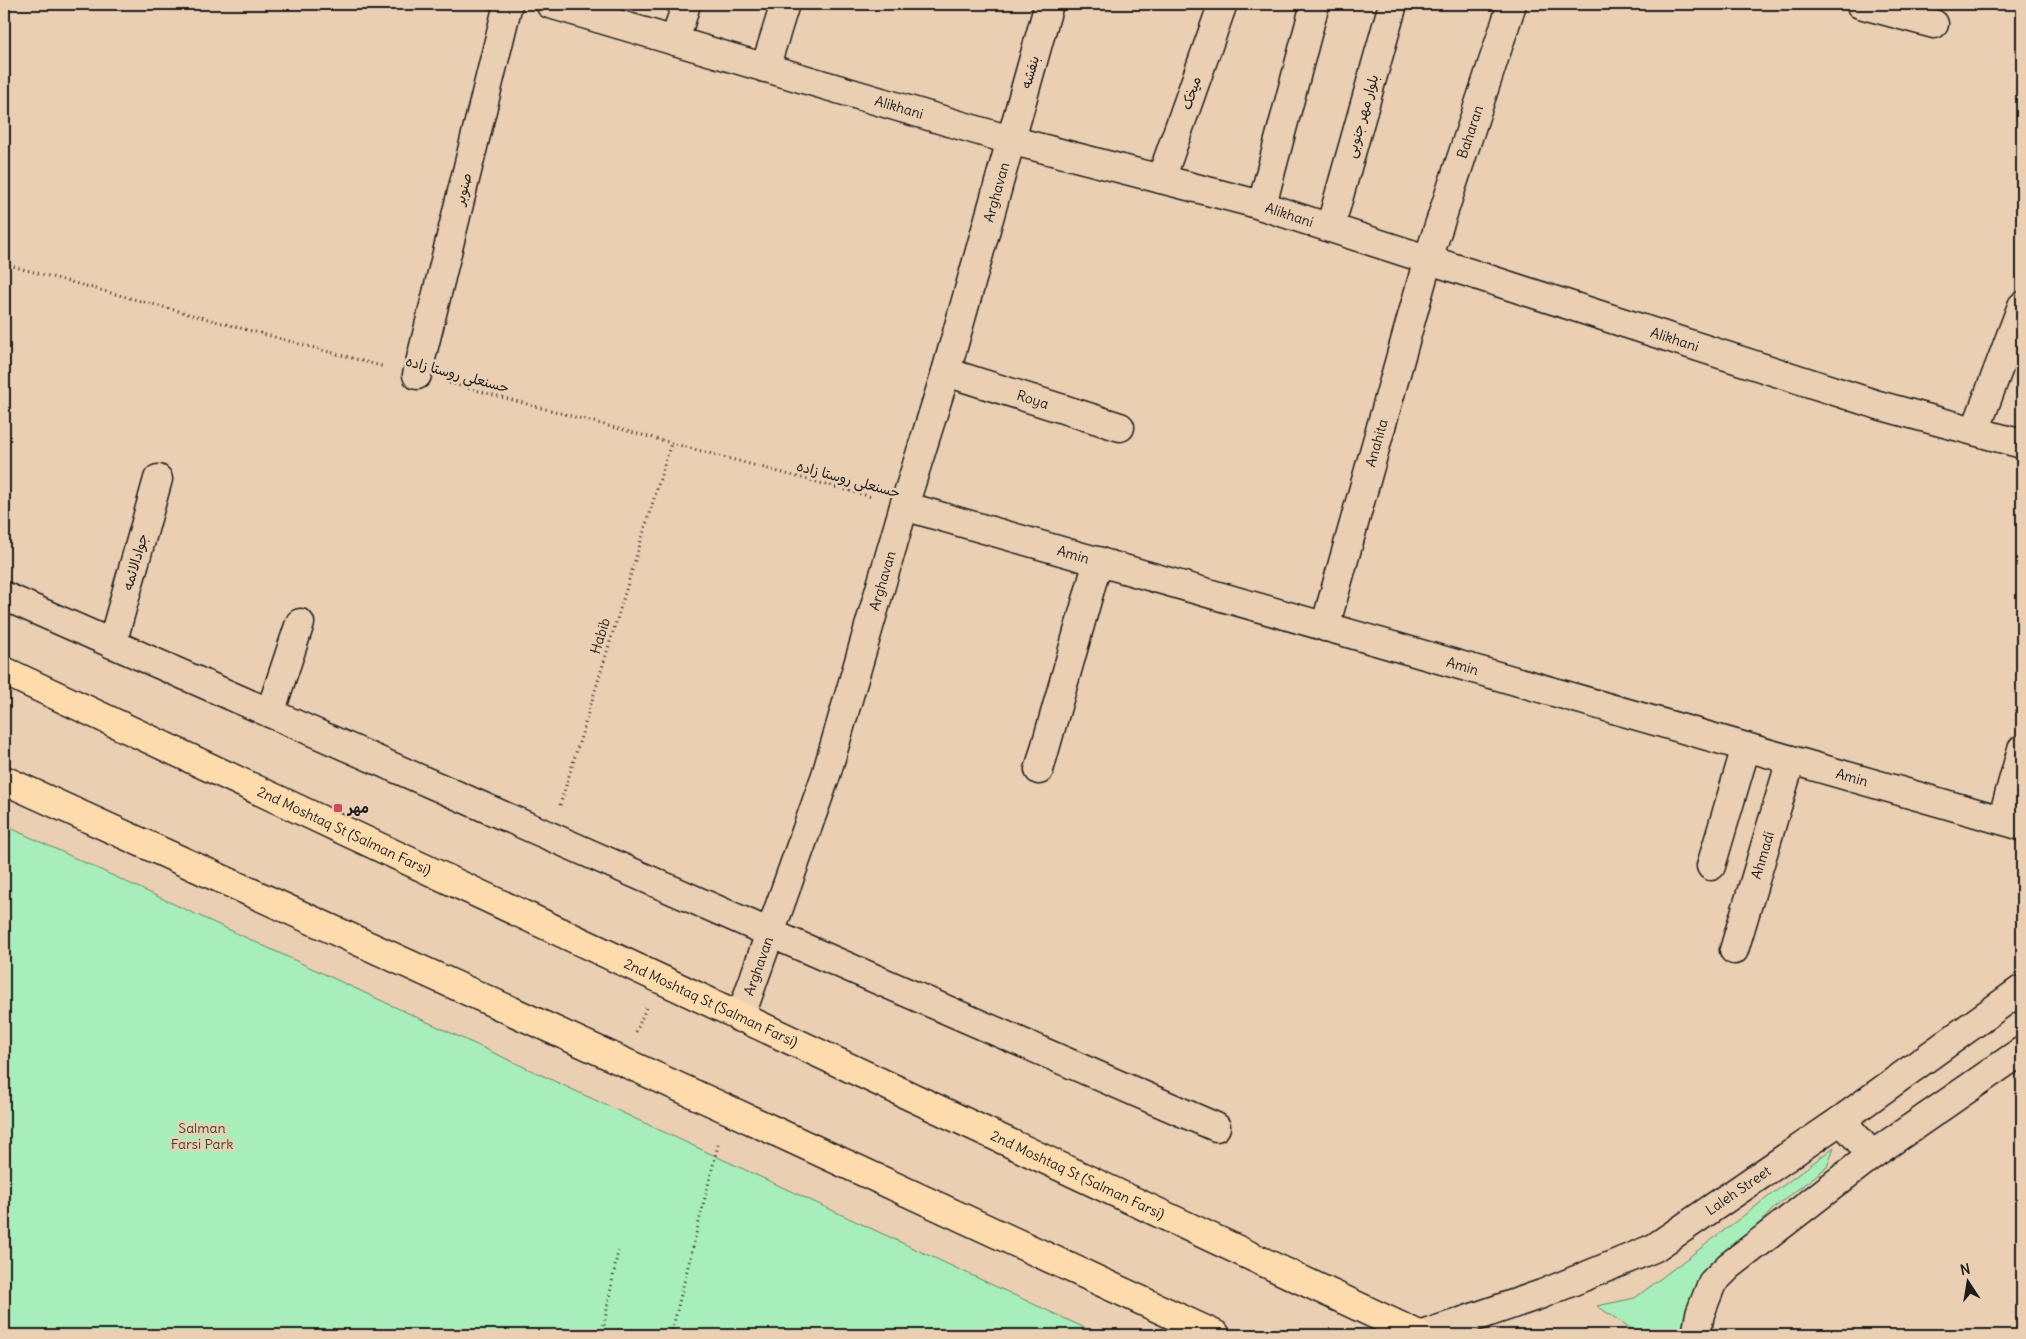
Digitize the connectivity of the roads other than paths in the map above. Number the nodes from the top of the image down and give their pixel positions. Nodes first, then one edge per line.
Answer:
1 (508, 4) edge
2 (550, 4) edge
3 (686, 4) edge
4 (785, 4) edge
5 (1049, 4) edge
6 (1315, 4) edge
7 (1393, 4) edge
8 (1512, 4) edge
9 (1860, 4) edge
10 (1222, 6) dead end
11 (1934, 24) dead end
12 (675, 41) junction
13 (765, 68) junction
14 (1010, 140) junction
15 (1161, 179) junction
16 (1262, 205) junction
17 (1330, 228) junction
18 (1428, 260) junction
19 (2022, 306) edge
20 (946, 372) junction
21 (417, 375) road end
22 (1120, 426) dead end
23 (1975, 431) junction
24 (2022, 444) edge
25 (158, 479) dead end
26 (904, 506) junction
27 (1098, 561) junction
28 (4, 596) edge
29 (300, 623) dead end
30 (1325, 627) junction
31 (112, 644) junction
32 (4, 671) edge
33 (270, 713) junction
34 (1746, 747) junction
35 (2022, 749) edge
36 (1791, 760) junction
37 (1039, 770) dead end
38 (4, 780) edge
39 (2012, 823) edge
40 (1711, 866) dead end
41 (770, 933) junction
42 (1734, 950) dead end
43 (2022, 989) edge
44 (740, 1018) junction
45 (2022, 1051) edge
46 (1841, 1120) junction
47 (1216, 1127) dead end
48 (1872, 1155) junction
49 (1216, 1335) edge
50 (1419, 1335) edge
51 (1423, 1335) edge
52 (1696, 1335) edge

1 - 21 street, صنوبر
2 - 12 street, Alikhani
3 - 12 street
4 - 13 street
5 - 14 street, بنفشه
6 - 16 street
7 - 17 street, بلوار مهر جنوبی
8 - 18 street, Baharan
9 - 11 street
10 - 15 street, میخک
12 - 13 street, Alikhani
13 - 14 street, Alikhani
14 - 15 street, Alikhani
14 - 20 street, Arghavan
15 - 16 street, Alikhani
16 - 17 street, Alikhani
17 - 18 street, Alikhani
18 - 23 street, Alikhani
18 - 30 street, Anahita
19 - 23 street
20 - 22 street, Roya
20 - 26 street, Arghavan
23 - 24 street, Alikhani
25 - 31 street, جوادالائمه
26 - 27 street, Amin
26 - 41 street, Arghavan
27 - 30 street, Amin
27 - 37 street
28 - 31 street
29 - 33 street
30 - 34 street, Amin
31 - 33 street
32 - 44 main road, 2nd Moshtaq St (Salman Farsi)
33 - 41 street
34 - 36 street, Amin
34 - 40 street
35 - 39 street
36 - 39 street, Amin
36 - 42 street, Ahmadi
38 - 49 main road
41 - 44 street, Arghavan
41 - 47 street
43 - 46 street, Laleh Street
44 - 50 main road, 2nd Moshtaq St (Salman Farsi)
45 - 48 street
46 - 48 street
46 - 51 street, Laleh Street
48 - 52 street

